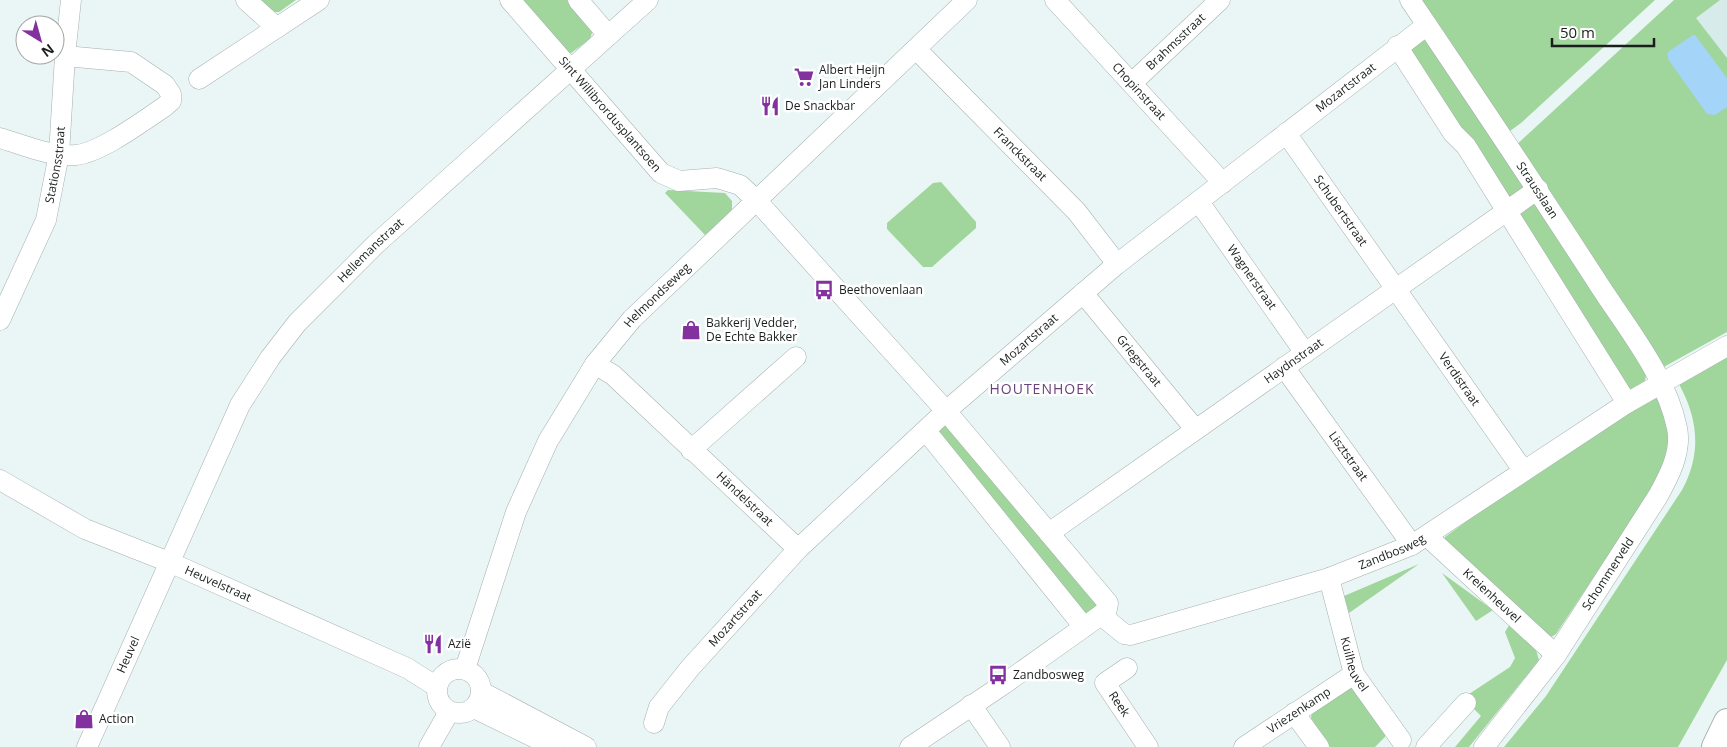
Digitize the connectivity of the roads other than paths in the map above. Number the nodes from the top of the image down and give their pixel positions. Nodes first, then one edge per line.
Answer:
1 (71, 0) edge
2 (246, 0) edge
3 (510, 0) edge
4 (578, 0) edge
5 (648, 0) edge
6 (967, 0) edge
7 (1055, 0) edge
8 (1220, 0) edge
9 (1410, 0) edge
10 (314, 1) edge
11 (1427, 25) junction
12 (277, 28) junction
13 (608, 36) junction
14 (1397, 46) junction
15 (916, 49) junction
16 (65, 56) joint
17 (64, 65) edge
18 (572, 69) junction
19 (199, 79) dead end
20 (1132, 83) junction
21 (1286, 133) junction
22 (0, 138) edge
23 (59, 154) junction
24 (1223, 183) junction
25 (1538, 189) junction
26 (756, 200) junction
27 (1199, 202) junction
28 (1507, 210) junction
29 (1117, 264) junction
30 (1395, 289) junction
31 (1083, 293) junction
32 (0, 320) edge
33 (1727, 346) edge
34 (1305, 353) junction
35 (796, 357) dead end
36 (594, 364) junction
37 (1284, 367) junction
38 (1661, 384) junction
39 (1627, 403) junction
40 (946, 412) junction
41 (1195, 429) junction
42 (926, 431) junction
43 (691, 450) junction
44 (1523, 470) junction
45 (0, 480) edge
46 (1049, 533) junction
47 (1420, 540) junction
48 (798, 549) junction
49 (168, 562) junction
50 (1329, 578) junction
51 (1101, 615) junction
52 (1084, 627) junction
53 (1556, 655) junction
54 (1127, 668) dead end
55 (465, 669) junction
56 (1354, 674) junction
57 (438, 687) junction
58 (478, 700) junction
59 (1466, 703) dead end
60 (971, 705) junction
61 (449, 712) junction
62 (1294, 713) junction
63 (654, 723) dead end
64 (1399, 745) edge
65 (87, 747) edge
66 (429, 747) edge
67 (554, 747) edge
68 (586, 747) edge
69 (910, 747) edge
70 (1000, 747) edge
71 (1148, 747) edge
72 (1244, 747) edge
73 (1319, 747) edge
74 (1426, 747) edge
75 (1484, 747) edge

1 - 16 street, Stationsstraat
2 - 12 street
3 - 18 street, Sint Willibrordusplantsoen
4 - 13 street
5 - 13 street, Hellemanstraat
6 - 15 street, Helmondseweg
7 - 20 street, Chopinstraat
8 - 20 street, Brahmsstraat
9 - 11 street, Strausslaan
10 - 12 street
11 - 14 street, Mozartstraat
11 - 25 street, Strausslaan
12 - 19 street
13 - 18 street, Hellemanstraat
14 - 21 street, Mozartstraat
14 - 28 street
15 - 26 street, Helmondseweg
15 - 29 street, Franckstraat
16 - 23 street
17 - 23 street, Stationsstraat
18 - 26 street, Sint Willibrordusplantsoen
18 - 49 street, Hellemanstraat
20 - 24 street, Chopinstraat
21 - 24 street, Mozartstraat
21 - 30 street, Schubertstraat
22 - 23 street
23 - 32 street, Stationsstraat
24 - 27 street, Mozartstraat
25 - 28 street, Haydnstraat
25 - 38 street, Strausslaan
26 - 36 street, Helmondseweg
26 - 40 street
27 - 29 street, Mozartstraat
27 - 34 street, Wagnerstraat
28 - 30 street, Haydnstraat
28 - 39 street
29 - 31 street, Mozartstraat
30 - 34 street, Haydnstraat
30 - 44 street, Verdistraat
31 - 40 street, Mozartstraat
31 - 41 street, Griegstraat
33 - 38 street, Zandbosweg
34 - 37 street, Haydnstraat
35 - 43 street
36 - 43 street, Händelstraat
36 - 55 street, Helmondseweg
37 - 41 street, Haydnstraat
37 - 47 street, Lisztstraat
38 - 39 street, Zandbosweg
38 - 53 street, Schommerveld
39 - 44 street, Zandbosweg
40 - 42 street, Mozartstraat
40 - 46 street
41 - 46 street, Haydnstraat
42 - 48 street, Mozartstraat
42 - 52 street
43 - 48 street, Händelstraat
44 - 47 street, Zandbosweg
45 - 49 street, Heuvelstraat
46 - 51 street
47 - 50 street, Zandbosweg
47 - 53 street, Kreienheuvel
48 - 63 street, Mozartstraat
49 - 57 street, Heuvelstraat
49 - 65 street, Heuvel
50 - 51 street, Zandbosweg
50 - 56 street, Kuilheuvel
51 - 52 street
52 - 60 street
53 - 75 street, Schommerveld
54 - 71 street, Reek
55 - 57 street
55 - 58 street
56 - 62 street, Vriezenkamp
56 - 64 street, Kuilheuvel
57 - 61 street
58 - 61 street
58 - 67 street
58 - 68 street
59 - 74 street
60 - 69 street
60 - 70 street
61 - 66 street
62 - 72 street, Vriezenkamp
62 - 73 street

